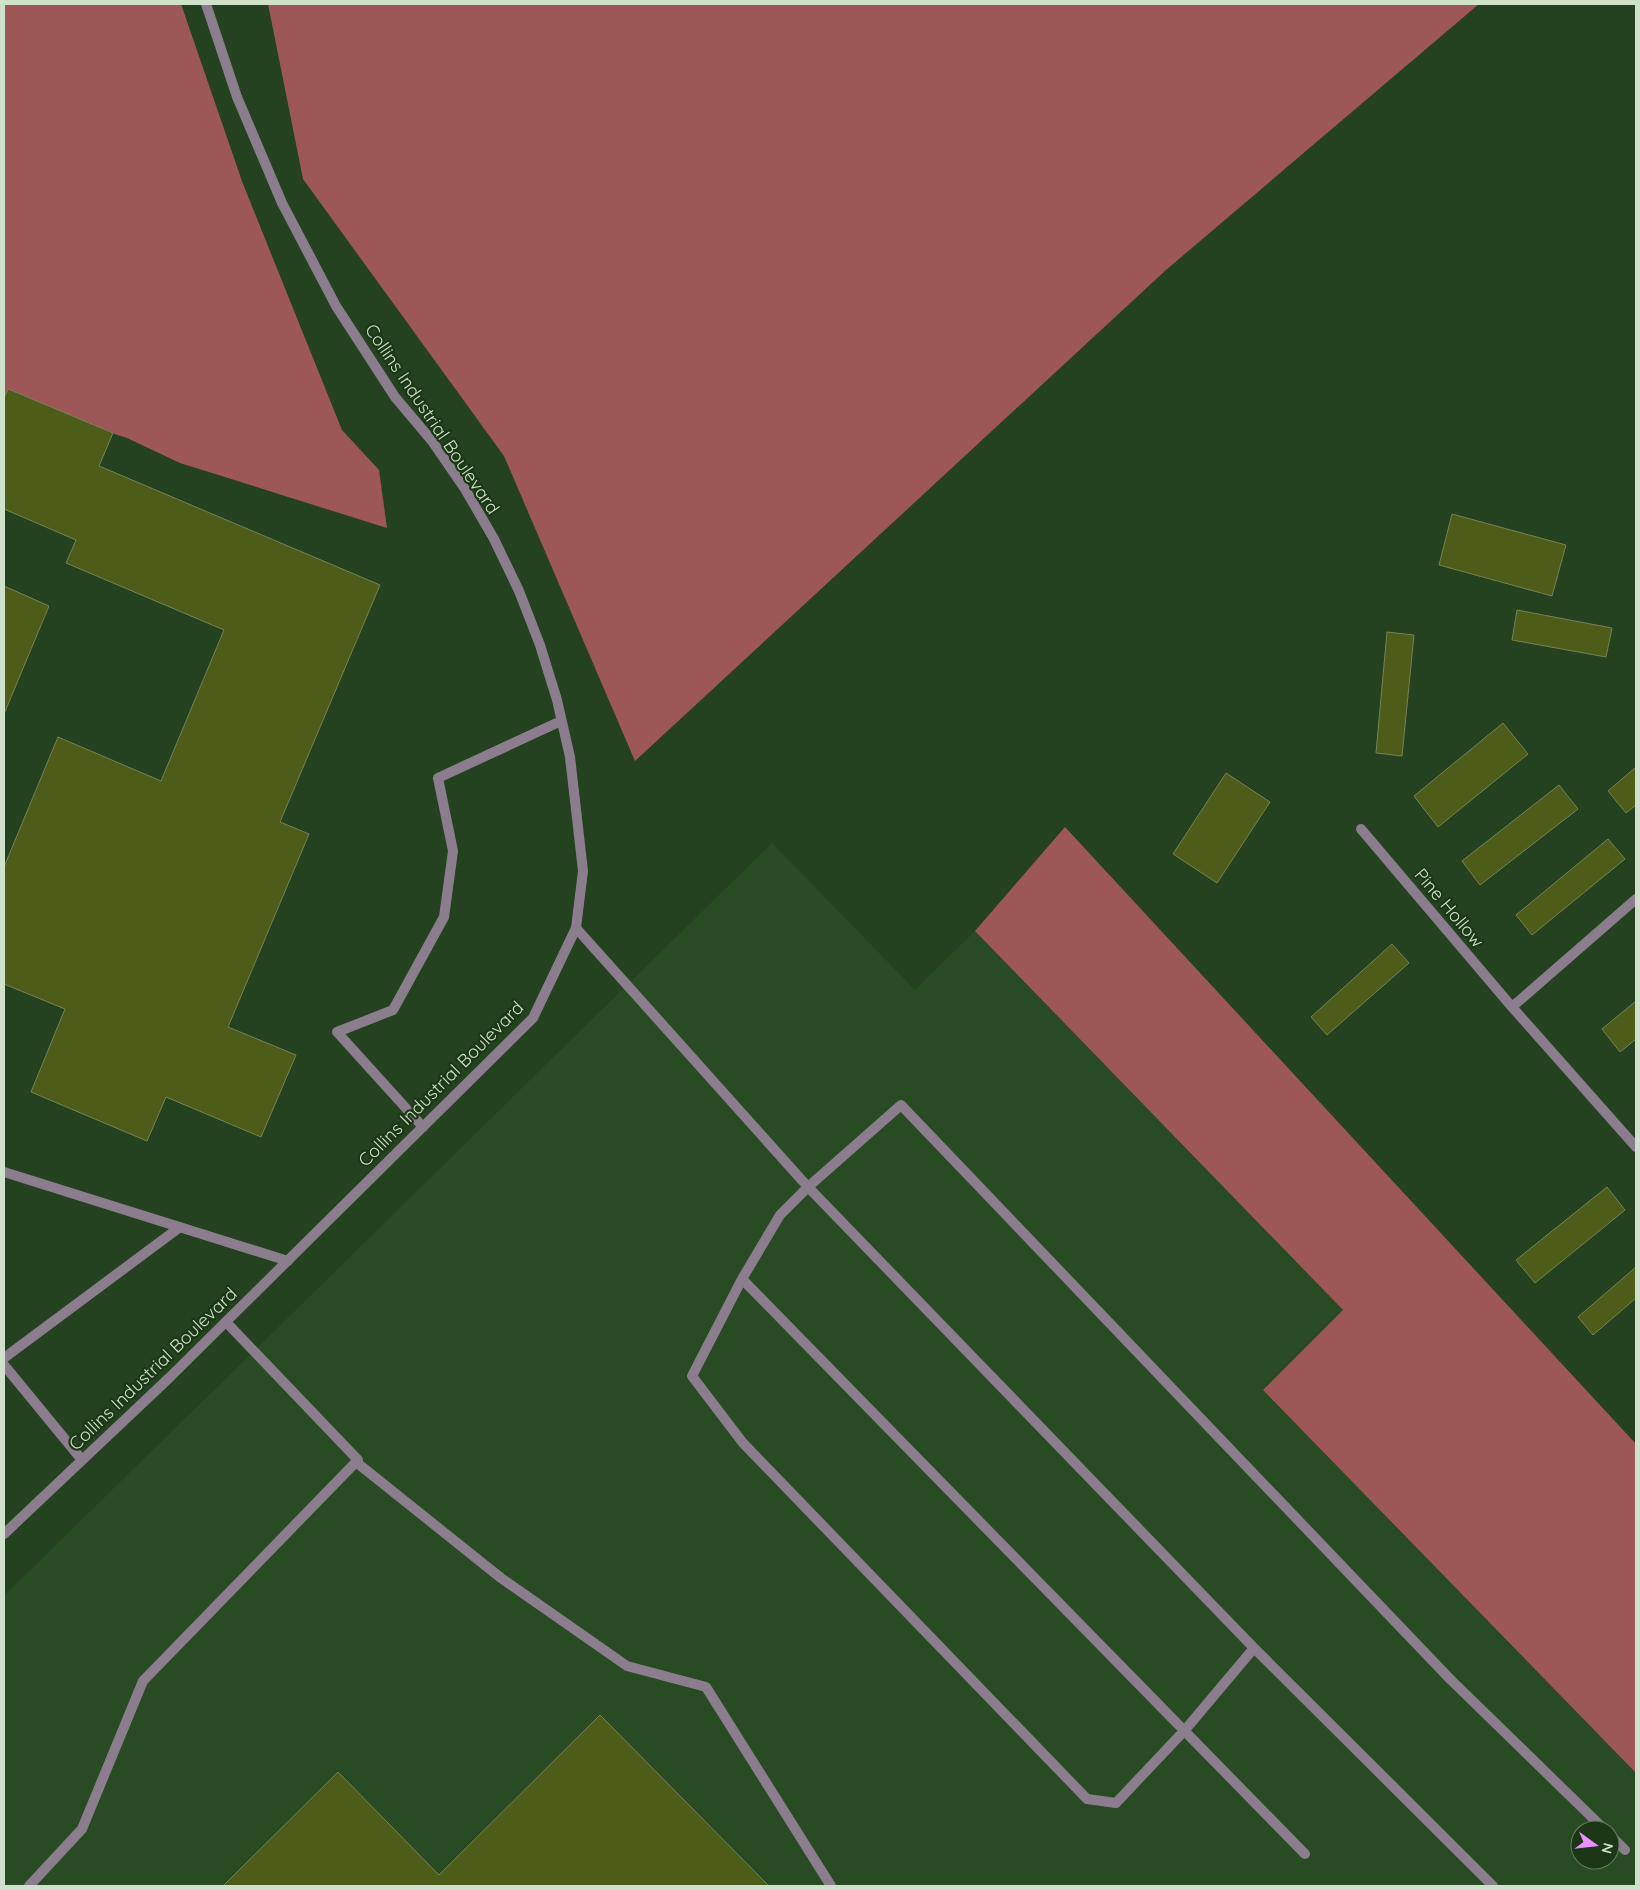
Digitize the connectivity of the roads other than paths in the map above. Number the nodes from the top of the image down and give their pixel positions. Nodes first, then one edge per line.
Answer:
1 (206, 4) edge
2 (561, 721) junction
3 (1362, 829) dead end
4 (1636, 899) edge
5 (576, 928) junction
6 (1512, 1008) junction
7 (423, 1127) junction
8 (1636, 1147) edge
9 (4, 1172) edge
10 (808, 1187) junction
11 (180, 1227) junction
12 (288, 1260) junction
13 (742, 1279) junction
14 (226, 1322) junction
15 (4, 1358) edge
16 (4, 1365) edge
17 (82, 1460) junction
18 (356, 1462) junction
19 (4, 1534) edge
20 (1254, 1648) junction
21 (1185, 1730) junction
22 (1595, 1820) edge
23 (1620, 1845) edge
24 (1625, 1850) dead end
25 (1305, 1854) dead end
26 (28, 1886) edge
27 (832, 1886) edge
28 (1493, 1886) edge

1 - 2 street, Collins Industrial Boulevard
2 - 5 street, Collins Industrial Boulevard
2 - 7 street
3 - 6 street, Pine Hollow
4 - 6 street
5 - 7 street, Collins Industrial Boulevard
5 - 10 street
6 - 8 street, Pine Hollow
7 - 12 street, Collins Industrial Boulevard
9 - 11 street
10 - 13 street
10 - 20 street
10 - 22 street
11 - 12 street
11 - 15 street
12 - 14 street, Collins Industrial Boulevard
13 - 21 street
13 - 21 street
14 - 17 street, Collins Industrial Boulevard
14 - 18 street
16 - 17 street
17 - 19 street, Collins Industrial Boulevard
18 - 26 street
18 - 27 street
20 - 21 street
20 - 28 street
21 - 25 street
23 - 24 street

